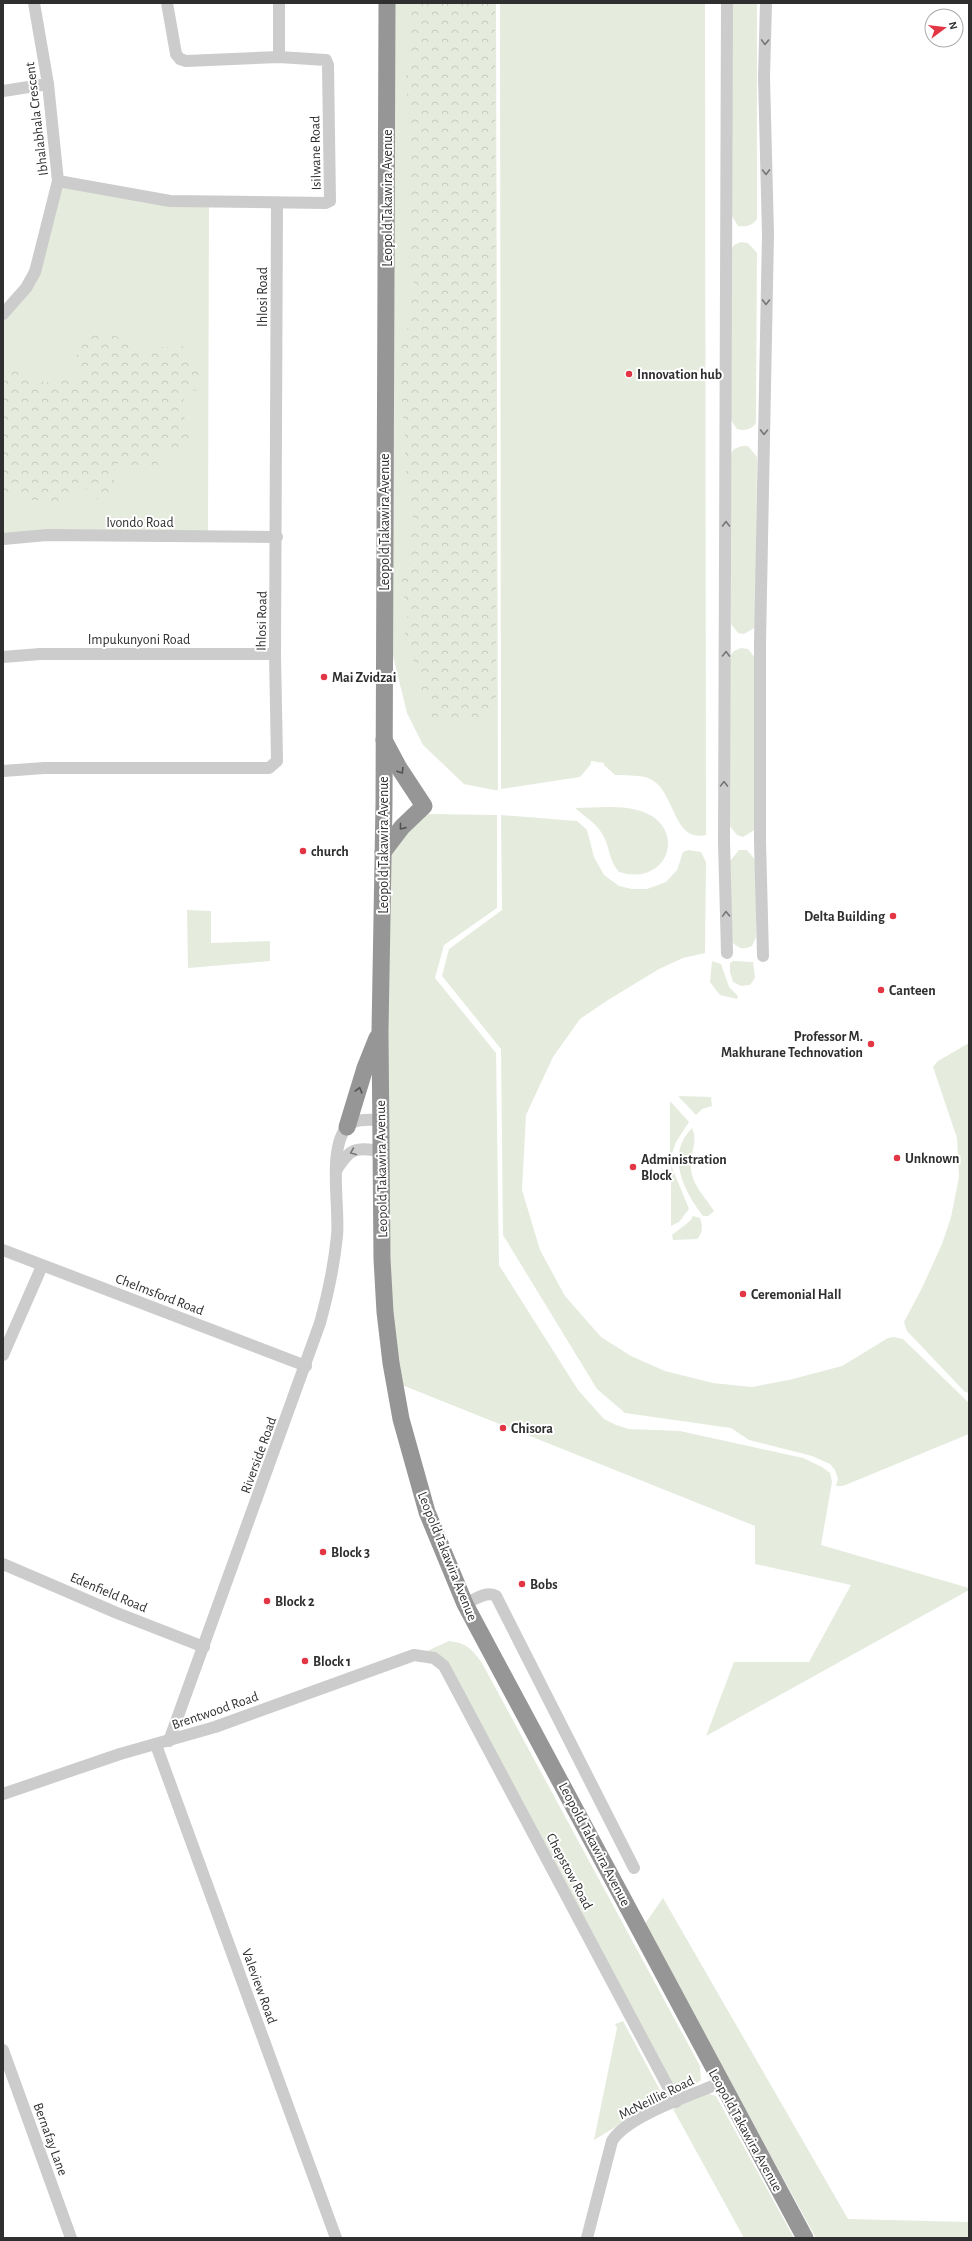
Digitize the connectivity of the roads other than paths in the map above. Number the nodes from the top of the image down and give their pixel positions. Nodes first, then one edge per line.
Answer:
1 (34, 3) edge
2 (167, 3) edge
3 (279, 3) edge
4 (387, 3) edge
5 (727, 3) edge
6 (766, 3) edge
7 (279, 58) junction
8 (48, 84) junction
9 (3, 91) edge
10 (58, 181) junction
11 (277, 203) junction
12 (3, 314) edge
13 (277, 537) junction
14 (3, 539) edge
15 (275, 654) junction
16 (3, 657) edge
17 (382, 737) junction
18 (3, 771) edge
19 (383, 852) junction
20 (727, 953) dead end
21 (764, 956) dead end
22 (380, 1031) junction
23 (380, 1120) junction
24 (347, 1127) junction
25 (380, 1151) junction
26 (336, 1171) junction
27 (3, 1250) edge
28 (42, 1266) junction
29 (3, 1355) edge
30 (306, 1366) junction
31 (3, 1564) edge
32 (465, 1604) junction
33 (204, 1646) junction
34 (434, 1658) joint
35 (169, 1742) junction
36 (156, 1744) junction
37 (3, 1794) edge
38 (634, 1868) dead end
39 (3, 2050) edge
40 (720, 2083) junction
41 (676, 2102) junction
42 (71, 2238) edge
43 (336, 2238) edge
44 (587, 2238) edge
45 (805, 2238) edge

1 - 8 street, Ibhalabhala Crescent
2 - 7 street, Isilwane Road
3 - 7 street
4 - 17 highway, Leopold Takawira Avenue
20 -> 5 street
6 -> 21 street
7 - 11 street, Isilwane Road
8 - 9 street
8 - 10 street, Ibhalabhala Crescent
10 - 11 street, Isilwane Road
10 - 12 street, Ibhalabhala Crescent
11 - 13 street, Ihlosi Road
13 - 14 street, Ivondo Road
13 - 15 street, Ihlosi Road
15 - 16 street, Impukunyoni Road
15 - 18 street, Ihlosi Road
17 - 19 highway, Leopold Takawira Avenue
17 -> 19 highway
19 - 22 highway, Leopold Takawira Avenue
22 - 23 highway, Leopold Takawira Avenue
24 -> 22 highway
23 - 24 street
23 - 25 highway, Leopold Takawira Avenue
24 - 26 street, Riverside Road
25 -> 26 street
25 - 32 highway, Leopold Takawira Avenue
26 - 30 street, Riverside Road
27 - 28 street, Chelmsford Road
28 - 29 street
28 - 30 street, Chelmsford Road
30 - 33 street, Riverside Road
31 - 33 street, Edenfield Road
32 - 38 street
32 - 40 highway, Leopold Takawira Avenue
33 - 35 street, Riverside Road
34 - 35 street, Brentwood Road
34 - 41 street, Chepstow Road
35 - 36 street, Brentwood Road
36 - 37 street, Brentwood Road
36 - 43 street, Valeview Road
39 - 42 street, Bernafay Lane
40 - 41 street, McNeillie Road
40 - 45 highway, Leopold Takawira Avenue
41 - 44 street, McNeillie Road

